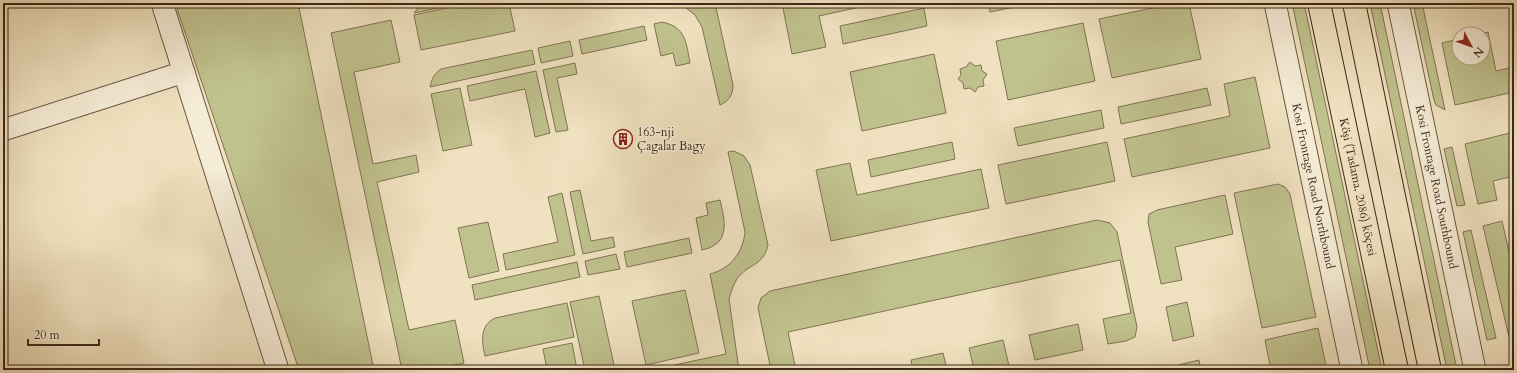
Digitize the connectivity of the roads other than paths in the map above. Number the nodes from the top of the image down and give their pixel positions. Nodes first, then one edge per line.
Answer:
1 (162, 3) edge
2 (1275, 3) edge
3 (1319, 3) edge
4 (1354, 3) edge
5 (1398, 3) edge
6 (184, 72) junction
7 (3, 130) edge
8 (278, 370) edge
9 (1352, 370) edge
10 (1397, 370) edge
11 (1430, 370) edge
12 (1475, 370) edge

1 - 6 street
2 - 9 street, Kosi Frontage Road Northbound
3 - 10 main road, Köşi (Taslama, 2086) köçesi
4 - 11 main road
5 - 12 street, Kosi Frontage Road Southbound
6 - 7 street
6 - 8 street

